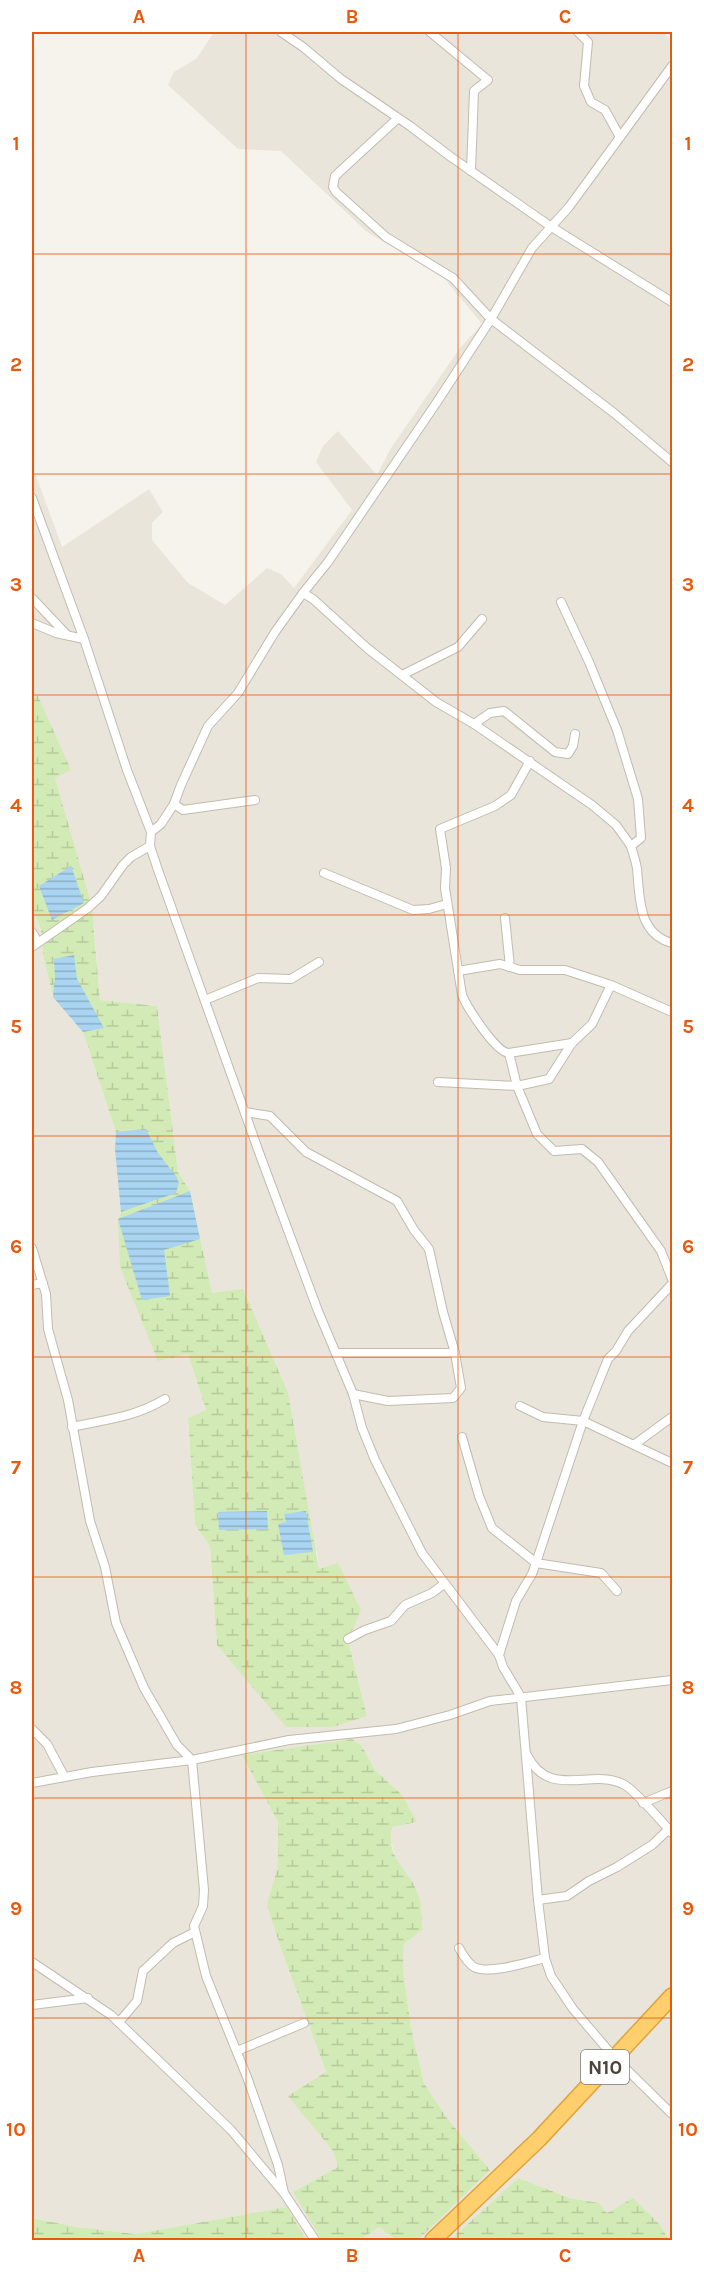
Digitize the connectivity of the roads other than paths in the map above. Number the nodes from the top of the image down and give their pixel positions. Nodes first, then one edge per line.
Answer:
1 (281, 32) edge
2 (430, 32) edge
3 (578, 32) edge
4 (672, 66) edge
5 (397, 119) junction
6 (620, 137) junction
7 (471, 171) junction
8 (550, 226) junction
9 (672, 302) edge
10 (491, 319) junction
11 (672, 462) edge
12 (32, 498) edge
13 (303, 593) junction
14 (32, 598) edge
15 (561, 602) dead end
16 (482, 619) dead end
17 (32, 623) edge
18 (68, 636) junction
19 (84, 639) junction
20 (402, 675) junction
21 (474, 724) junction
22 (575, 734) dead end
23 (530, 761) junction
24 (255, 800) dead end
25 (174, 804) junction
26 (151, 832) junction
27 (150, 846) junction
28 (631, 846) junction
29 (324, 873) dead end
30 (447, 904) junction
31 (505, 918) dead end
32 (32, 932) edge
33 (672, 944) edge
34 (35, 945) edge
35 (320, 962) dead end
36 (510, 967) junction
37 (458, 971) junction
38 (611, 985) junction
39 (205, 1000) junction
40 (672, 1011) edge
41 (572, 1043) junction
42 (509, 1053) junction
43 (438, 1082) dead end
44 (517, 1086) junction
45 (245, 1112) junction
46 (32, 1248) edge
47 (672, 1279) edge
48 (43, 1283) junction
49 (672, 1284) edge
50 (32, 1285) edge
51 (337, 1353) junction
52 (455, 1353) junction
53 (353, 1394) junction
54 (165, 1399) dead end
55 (520, 1406) dead end
56 (672, 1417) edge
57 (583, 1421) junction
58 (72, 1427) junction
59 (462, 1437) dead end
60 (635, 1444) junction
61 (672, 1463) edge
62 (536, 1563) junction
63 (444, 1584) junction
64 (618, 1592) dead end
65 (348, 1640) dead end
66 (499, 1655) junction
67 (672, 1680) edge
68 (521, 1697) junction
69 (32, 1729) edge
70 (525, 1751) junction
71 (192, 1760) junction
72 (64, 1776) junction
73 (544, 1776) junction
74 (32, 1783) edge
75 (529, 1784) junction
76 (672, 1791) edge
77 (644, 1803) junction
78 (671, 1831) edge
79 (538, 1900) junction
80 (195, 1932) junction
81 (459, 1948) dead end
82 (545, 1958) junction
83 (32, 1962) edge
84 (672, 1996) edge
85 (88, 1998) junction
86 (32, 2005) edge
87 (119, 2022) junction
88 (304, 2023) dead end
89 (237, 2051) junction
90 (614, 2057) junction
91 (672, 2114) edge
92 (284, 2193) junction
93 (315, 2241) edge
94 (433, 2241) edge

1 - 5 street
2 - 7 street
3 - 6 street
4 - 6 street
5 - 7 street
5 - 10 street
6 - 8 street
7 - 8 street
8 - 9 street
8 - 10 street
10 - 11 street
10 - 13 street
12 - 19 street
13 - 20 street
13 - 25 street
14 - 18 street
15 - 28 street
16 - 20 street
17 - 18 street
18 - 19 street
19 - 26 street
20 - 21 street
21 - 22 street
21 - 23 street
23 - 28 street
23 - 30 street
24 - 25 street
25 - 26 street
26 - 27 street
27 - 34 street
27 - 39 street
28 - 33 street
29 - 30 street
30 - 37 street
31 - 36 street
32 - 34 street
35 - 39 street
36 - 37 street
36 - 38 street
37 - 42 street
38 - 40 street
38 - 41 street
39 - 45 street
41 - 42 street
41 - 44 street
42 - 44 street
43 - 44 street
44 - 47 street
45 - 51 street
45 - 52 street
46 - 48 street
48 - 50 street
48 - 58 street
49 - 57 street
51 - 52 street
51 - 53 street
52 - 53 street
53 - 63 street
54 - 58 street
55 - 57 street
56 - 60 street
57 - 60 street
57 - 62 street
58 - 71 street
59 - 62 street
60 - 61 street
62 - 64 street
62 - 66 street
63 - 65 street
63 - 66 street
66 - 68 street
67 - 68 street
68 - 70 street
68 - 71 street
69 - 72 street
70 - 73 street
70 - 75 street
71 - 72 street
71 - 80 street
72 - 74 street
73 - 75 street
73 - 77 street
75 - 79 street
76 - 77 street
77 - 78 street
78 - 79 street
79 - 82 street
80 - 87 street
80 - 89 street
81 - 82 street
82 - 90 street
83 - 85 street
84 - 90 highway, N10
85 - 86 street
85 - 87 street
87 - 92 street
88 - 89 street
89 - 92 street
90 - 91 street
90 - 94 highway, N10
92 - 93 street

